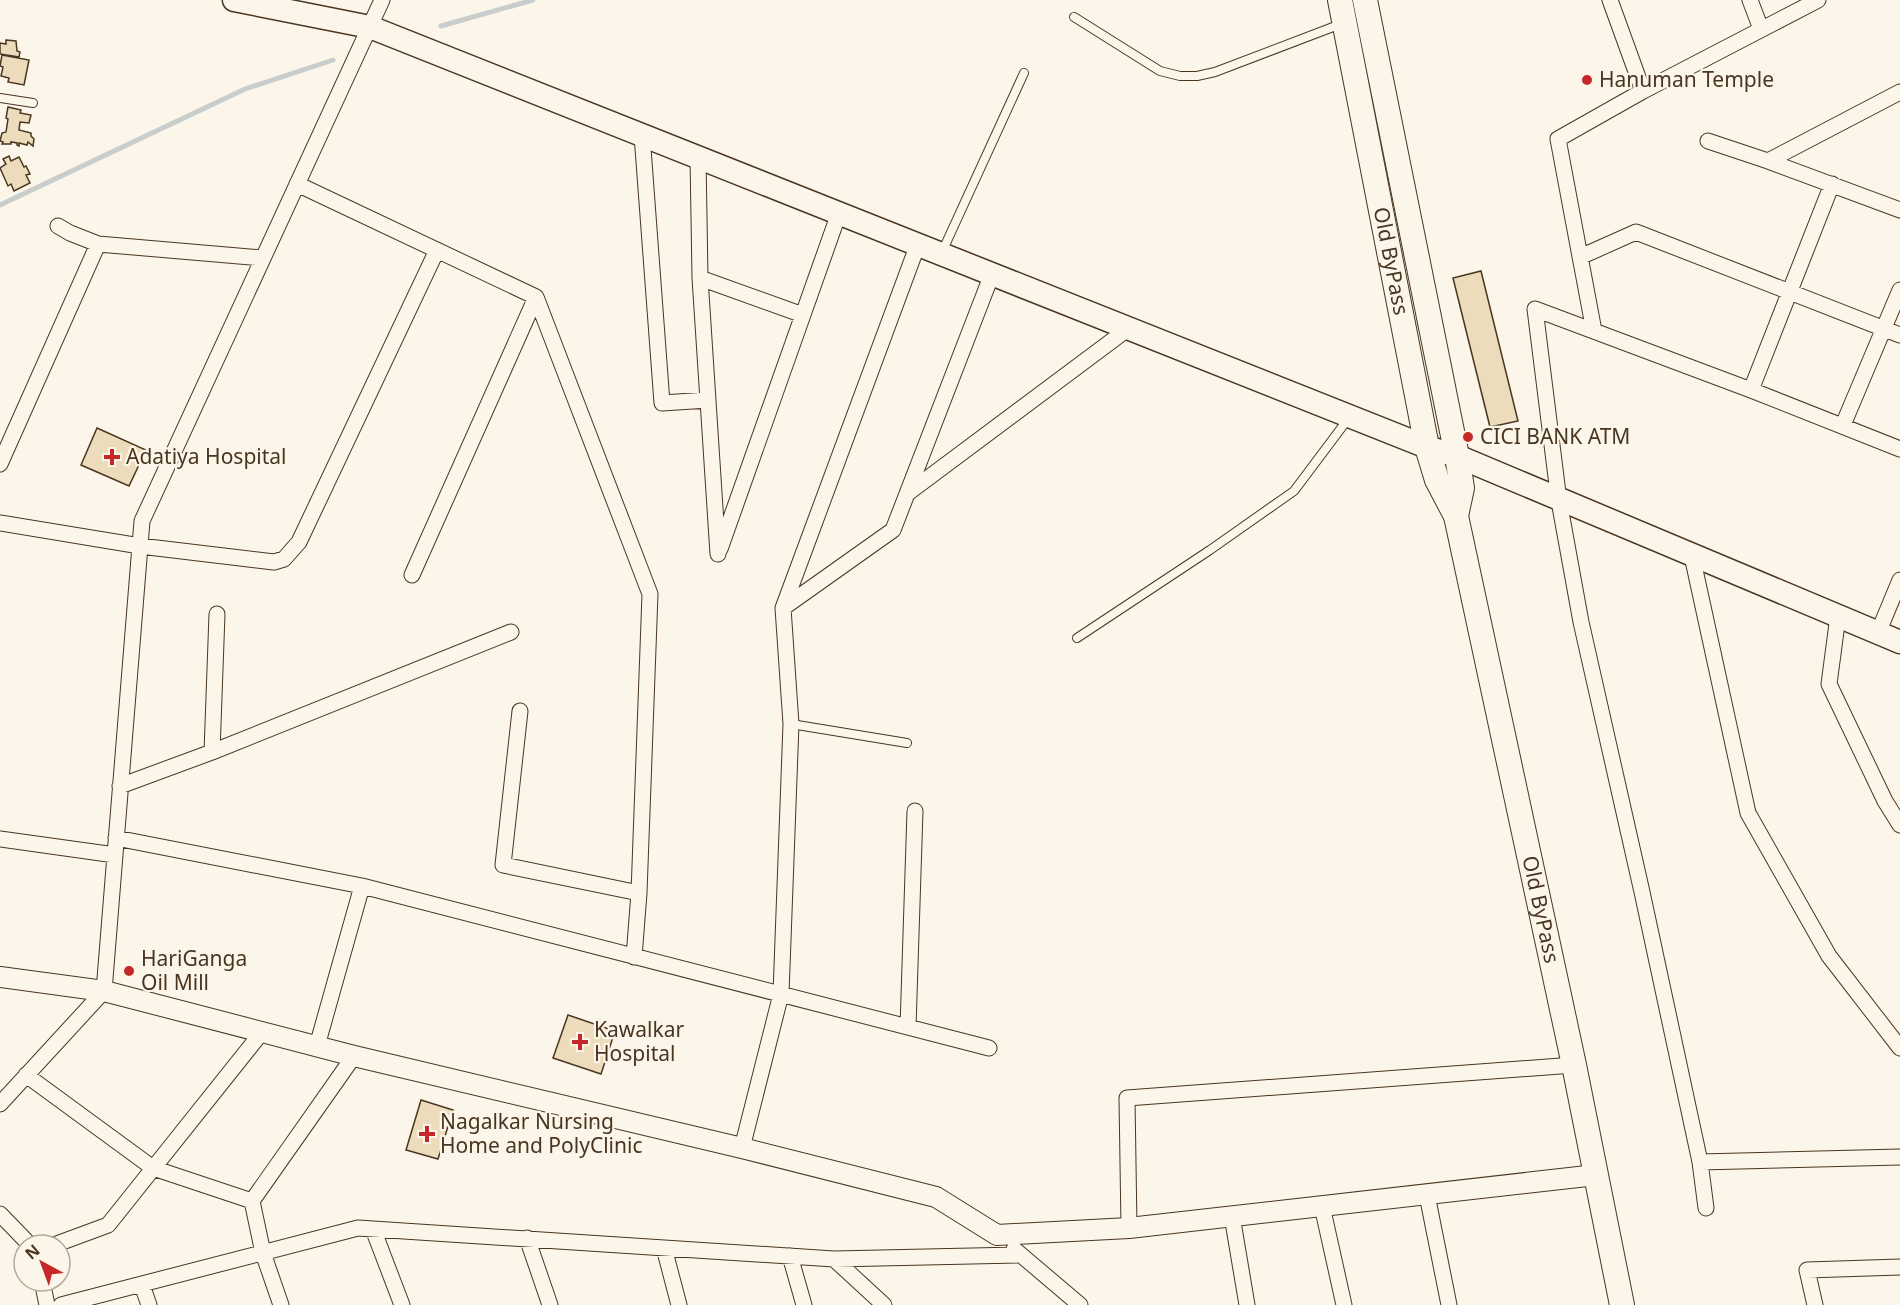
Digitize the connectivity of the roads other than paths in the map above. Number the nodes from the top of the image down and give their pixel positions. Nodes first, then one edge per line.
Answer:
1 (382, 0) edge
2 (1365, 0) edge
3 (1610, 0) edge
4 (1750, 0) edge
5 (1818, 0) edge
6 (247, 1) edge
7 (1343, 11) edge
8 (1074, 17) dead end
9 (370, 27) junction
10 (1761, 29) junction
11 (1024, 73) dead end
12 (1644, 91) junction
13 (1900, 92) edge
14 (0, 98) edge
15 (33, 103) dead end
16 (642, 135) junction
17 (1708, 141) dead end
18 (698, 157) junction
19 (1768, 161) junction
20 (297, 184) junction
21 (1832, 184) junction
22 (1900, 210) edge
23 (839, 213) junction
24 (58, 226) dead end
25 (98, 244) junction
26 (918, 244) junction
27 (437, 250) junction
28 (941, 254) junction
29 (1580, 257) junction
30 (263, 258) junction
31 (992, 274) junction
32 (700, 278) junction
33 (1900, 290) edge
34 (1789, 292) junction
35 (536, 297) junction
36 (803, 315) junction
37 (1129, 328) junction
38 (1884, 329) junction
39 (1594, 331) junction
40 (1900, 335) edge
41 (1751, 390) junction
42 (708, 400) junction
43 (1350, 416) junction
44 (1842, 425) junction
45 (1427, 447) junction
46 (1900, 449) edge
47 (1457, 456) junction
48 (0, 464) edge
49 (907, 493) junction
50 (1559, 501) junction
51 (1456, 516) junction
52 (0, 523) edge
53 (140, 546) junction
54 (1692, 556) junction
55 (412, 575) dead end
56 (1900, 580) edge
57 (783, 608) junction
58 (218, 614) dead end
59 (1838, 616) junction
60 (511, 632) dead end
61 (1878, 633) junction
62 (1077, 638) dead end
63 (1900, 642) edge
64 (520, 711) dead end
65 (791, 724) junction
66 (907, 743) dead end
67 (212, 752) junction
68 (120, 786) junction
69 (915, 811) dead end
70 (1900, 825) edge
71 (116, 838) junction
72 (0, 839) edge
73 (115, 855) junction
74 (362, 886) junction
75 (639, 893) junction
76 (634, 957) junction
77 (0, 977) edge
78 (104, 991) junction
79 (781, 994) junction
80 (908, 1027) junction
81 (262, 1032) junction
82 (317, 1046) junction
83 (990, 1048) dead end
84 (1900, 1048) edge
85 (354, 1056) junction
86 (1574, 1065) junction
87 (26, 1075) junction
88 (0, 1104) edge
89 (742, 1148) junction
90 (1900, 1157) edge
91 (1700, 1162) junction
92 (153, 1168) junction
93 (1596, 1175) junction
94 (1428, 1195) junction
95 (252, 1201) junction
96 (1322, 1206) junction
97 (1706, 1208) dead end
98 (0, 1214) edge
99 (1232, 1216) junction
100 (1129, 1228) junction
101 (373, 1229) junction
102 (18, 1233) edge
103 (998, 1235) junction
104 (72, 1238) edge
105 (527, 1238) junction
106 (664, 1248) junction
107 (263, 1253) junction
108 (1021, 1255) junction
109 (790, 1256) junction
110 (834, 1259) junction
111 (1900, 1267) edge
112 (142, 1285) junction
113 (61, 1305) edge
114 (149, 1305) edge
115 (282, 1305) edge
116 (402, 1305) edge
117 (550, 1305) edge
118 (679, 1305) edge
119 (804, 1305) edge
120 (884, 1305) edge
121 (1080, 1305) edge
122 (1247, 1305) edge
123 (1344, 1305) edge
124 (1449, 1305) edge
125 (1622, 1305) edge
126 (1815, 1305) edge

1 - 9 street
2 - 47 main road, Old ByPass
3 - 12 street
4 - 10 street
5 - 10 street
6 - 9 main road
7 - 8 lane
7 - 45 main road, Old ByPass
9 - 16 main road
9 - 20 street
10 - 12 street
11 - 28 lane
12 - 29 street
13 - 19 street
14 - 15 lane
16 - 18 main road
16 - 42 street
17 - 19 street
18 - 23 main road
18 - 32 street
19 - 21 street
20 - 27 street
20 - 30 street
21 - 22 street
21 - 34 street
23 - 26 main road
23 - 36 street
24 - 25 street
25 - 30 street
25 - 48 street
26 - 28 main road
26 - 57 street
27 - 35 street
27 - 53 street
28 - 31 main road
29 - 34 street
29 - 39 street
30 - 53 street
31 - 37 main road
31 - 49 street
32 - 36 street
32 - 42 street
33 - 38 street
34 - 38 street
34 - 41 street
35 - 55 street
35 - 75 street
36 - 42 street
37 - 43 main road
37 - 49 street
38 - 40 street
38 - 44 street
39 - 41 street
39 - 50 street
41 - 44 street
43 - 45 main road
43 - 62 lane
44 - 46 street
45 - 47 main road
45 - 51 main road, Old ByPass
47 - 50 main road
47 - 51 main road, Old ByPass
49 - 57 street
50 - 54 main road
50 - 91 street
51 - 86 main road, Old ByPass
52 - 53 street
53 - 68 street
54 - 59 main road
54 - 84 street
56 - 61 street
57 - 65 street
58 - 67 street
59 - 61 main road
59 - 70 street
60 - 67 street
61 - 63 main road
64 - 75 street
65 - 66 lane
65 - 79 street
67 - 68 street
68 - 71 street
69 - 80 street
71 - 73 street
71 - 74 street
72 - 73 street
73 - 78 street
74 - 76 street
74 - 82 street
75 - 76 street
76 - 79 street
77 - 78 street
78 - 81 street
78 - 87 street
79 - 80 street
79 - 89 street
80 - 83 street
81 - 82 street
81 - 92 street
82 - 85 street
85 - 89 street
85 - 95 street
86 - 93 main road, Old ByPass
86 - 100 street
87 - 88 street
87 - 92 street
89 - 103 street
90 - 91 street
91 - 97 street
92 - 95 street
92 - 104 street
93 - 94 street
93 - 125 main road, Old ByPass
94 - 96 street
94 - 124 street
95 - 107 street
96 - 99 street
96 - 123 street
98 - 102 street
99 - 100 street
99 - 122 street
100 - 103 street
101 - 105 street
101 - 107 street
101 - 116 street
103 - 108 street
105 - 106 street
105 - 117 street
106 - 109 street
106 - 118 street
107 - 112 street
107 - 115 street
108 - 110 street
108 - 121 street
109 - 110 street
109 - 119 street
110 - 120 street
111 - 126 street
112 - 113 street
112 - 114 street

